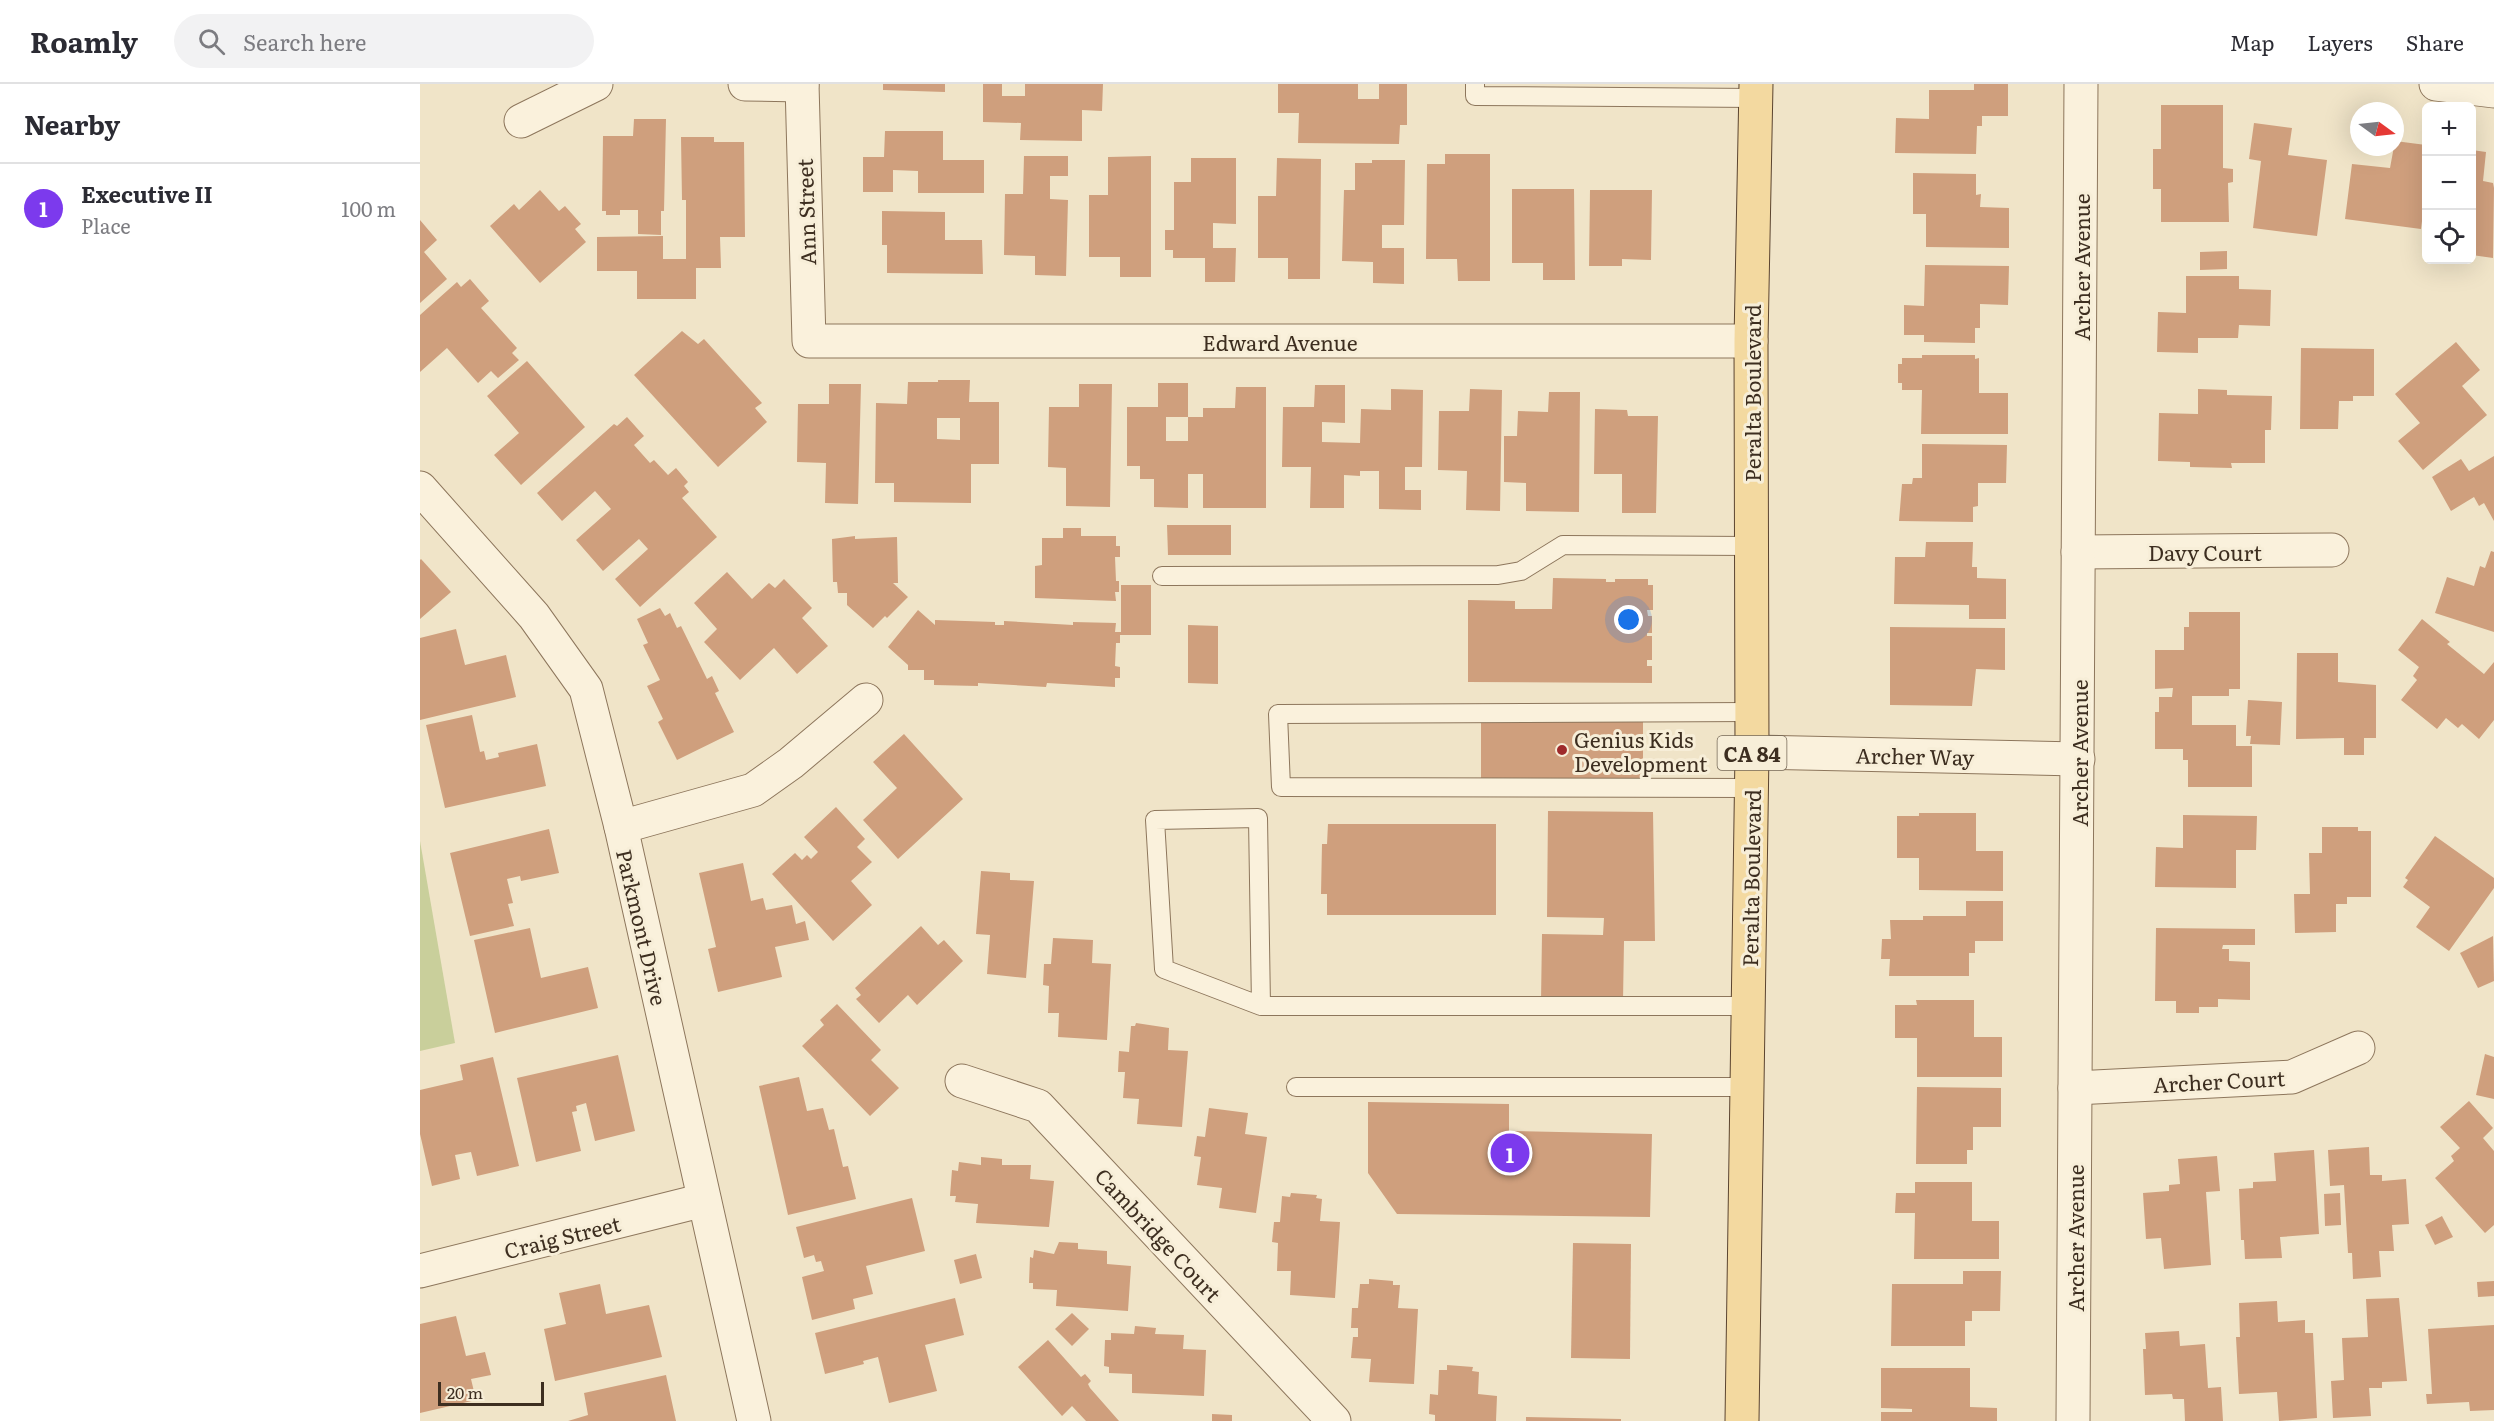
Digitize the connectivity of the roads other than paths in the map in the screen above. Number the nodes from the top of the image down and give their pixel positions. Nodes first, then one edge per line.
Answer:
1 (596, 84) edge
2 (745, 84) edge
3 (1475, 84) edge
4 (2081, 84) edge
5 (2436, 84) edge
6 (802, 85) edge
7 (1756, 91) edge
8 (2494, 91) edge
9 (521, 121) dead end
10 (809, 341) joint
11 (1751, 341) junction
12 (420, 488) edge
13 (1751, 546) junction
14 (2332, 550) dead end
15 (2078, 552) junction
16 (1162, 576) dead end
17 (866, 700) dead end
18 (1752, 712) junction
19 (1752, 752) junction
20 (2078, 759) junction
21 (1751, 788) junction
22 (621, 826) junction
23 (1261, 1006) junction
24 (1748, 1006) junction
25 (2358, 1048) dead end
26 (962, 1081) dead end
27 (1296, 1087) dead end
28 (1747, 1087) junction
29 (2075, 1088) junction
30 (704, 1200) junction
31 (420, 1271) edge
32 (754, 1421) edge
33 (1334, 1421) edge
34 (1742, 1421) edge
35 (2073, 1421) edge

1 - 9 street
2 - 6 street
3 - 7 lane
4 - 15 street, Archer Avenue
5 - 8 street
6 - 10 street, Ann Street
7 - 11 main road, Peralta Boulevard / CA 84
10 - 11 street, Edward Avenue
11 - 13 main road, Peralta Boulevard / CA 84
12 - 22 street, Parkmont Drive
13 - 16 lane
13 - 18 main road, Peralta Boulevard / CA 84
14 - 15 street, Davy Court
15 - 20 street, Archer Avenue
17 - 22 street
18 - 19 main road, Peralta Boulevard / CA 84
18 - 21 lane
19 - 20 street, Archer Way
19 - 21 main road, Peralta Boulevard / CA 84
20 - 29 street, Archer Avenue
21 - 24 main road, Peralta Boulevard / CA 84
22 - 30 street, Parkmont Drive
23 - 23 lane
23 - 24 lane
24 - 28 main road, Peralta Boulevard / CA 84
25 - 29 street, Archer Court
26 - 33 street, Cambridge Court
27 - 28 lane
28 - 34 main road, Peralta Boulevard / CA 84
29 - 35 street, Archer Avenue
30 - 31 street, Craig Street
30 - 32 street, Parkmont Drive

